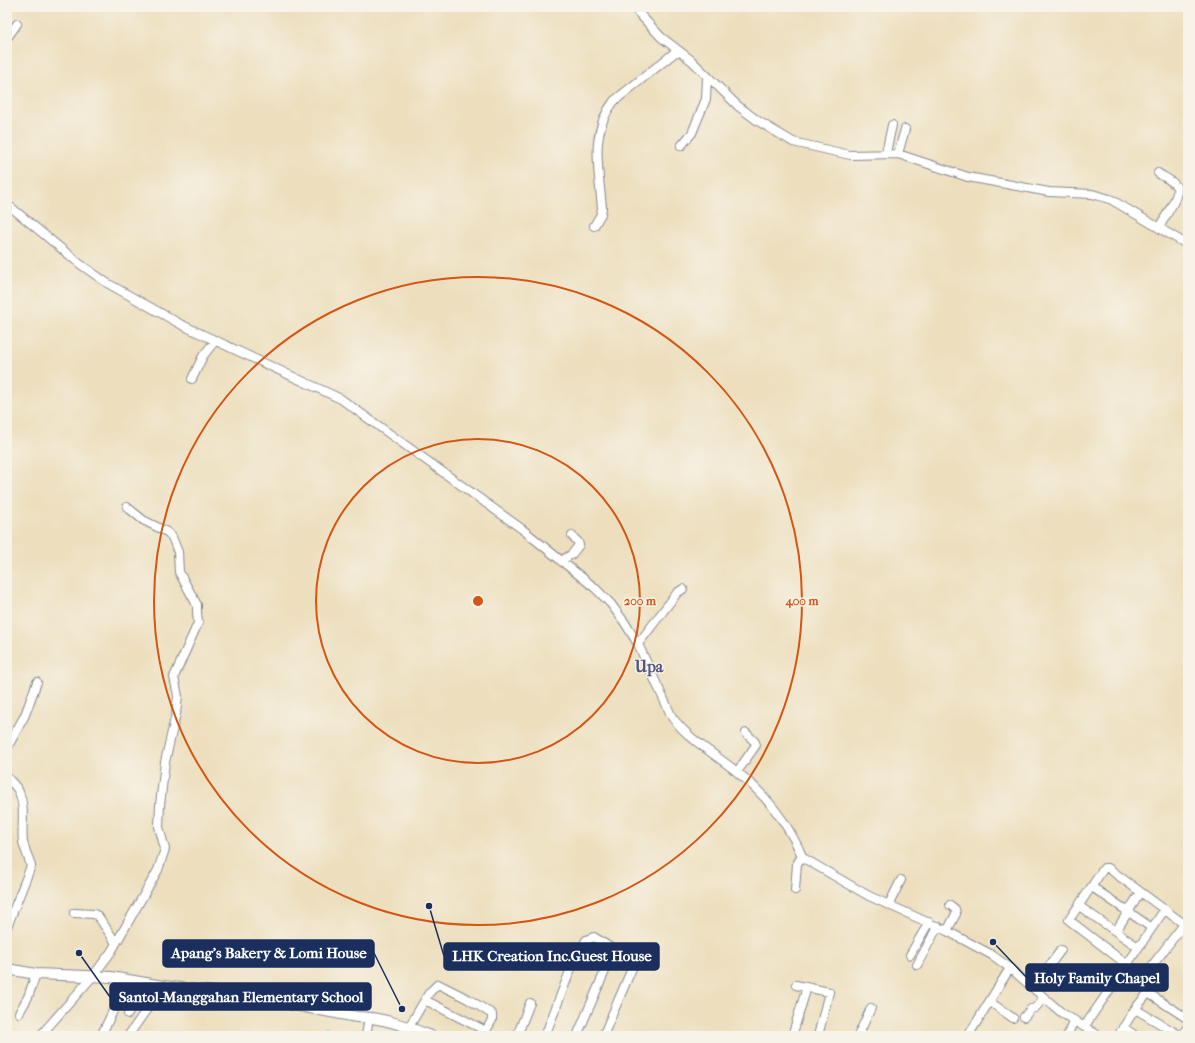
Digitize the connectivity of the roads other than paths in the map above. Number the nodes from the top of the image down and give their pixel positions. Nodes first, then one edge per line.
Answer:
1 (633, 7) edge
2 (17, 24) dead end
3 (7, 38) edge
4 (678, 50) junction
5 (707, 77) junction
6 (892, 125) dead end
7 (905, 129) dead end
8 (681, 146) dead end
9 (886, 153) junction
10 (898, 154) junction
11 (1158, 173) dead end
12 (7, 204) edge
13 (594, 226) dead end
14 (1159, 228) junction
15 (1188, 245) edge
16 (215, 341) junction
17 (192, 379) dead end
18 (127, 507) dead end
19 (572, 536) dead end
20 (562, 561) junction
21 (683, 589) dead end
22 (638, 644) junction
23 (37, 682) dead end
24 (746, 733) dead end
25 (7, 748) edge
26 (737, 772) junction
27 (7, 777) edge
28 (802, 856) junction
29 (901, 880) dead end
30 (1092, 887) junction
31 (796, 890) dead end
32 (1140, 893) junction
33 (889, 904) junction
34 (950, 905) dead end
35 (1079, 906) junction
36 (1165, 909) junction
37 (10, 911) edge
38 (1128, 912) junction
39 (74, 913) dead end
40 (929, 922) junction
41 (938, 926) junction
42 (7, 927) edge
43 (1152, 928) junction
44 (947, 931) junction
45 (1116, 931) junction
46 (116, 943) junction
47 (1138, 947) junction
48 (614, 950) junction
49 (1062, 950) dead end
50 (910, 955) dead end
51 (1126, 964) junction
52 (917, 965) dead end
53 (1010, 968) junction
54 (7, 969) edge
55 (36, 974) junction
56 (93, 976) junction
57 (128, 980) junction
58 (139, 981) junction
59 (796, 985) dead end
60 (163, 986) junction
61 (807, 987) junction
62 (1033, 988) junction
63 (1044, 998) junction
64 (425, 1000) junction
65 (990, 1002) junction
66 (530, 1003) dead end
67 (871, 1008) dead end
68 (1135, 1009) junction
69 (19, 1013) dead end
70 (128, 1014) dead end
71 (369, 1017) junction
72 (1024, 1017) dead end
73 (1013, 1018) dead end
74 (1188, 1019) edge
75 (1074, 1020) junction
76 (1188, 1026) edge
77 (409, 1027) junction
78 (1084, 1027) junction
79 (1123, 1027) junction
80 (484, 1034) edge
81 (40, 1036) edge
82 (101, 1036) edge
83 (128, 1036) edge
84 (366, 1036) edge
85 (431, 1036) edge
86 (517, 1036) edge
87 (545, 1036) edge
88 (577, 1036) edge
89 (603, 1036) edge
90 (792, 1036) edge
91 (818, 1036) edge
92 (858, 1036) edge
93 (968, 1036) edge
94 (1067, 1036) edge
95 (1099, 1036) edge
96 (1118, 1036) edge
97 (1136, 1036) edge
98 (1181, 1036) edge

1 - 4 street
2 - 3 street
4 - 5 street
4 - 13 street
5 - 8 street
5 - 9 street
6 - 9 street
7 - 10 street
9 - 10 street
10 - 14 street
11 - 14 street
12 - 16 street
14 - 15 street
16 - 17 street
16 - 20 street
18 - 46 street
19 - 20 street
20 - 22 street
21 - 22 street
22 - 26 street
23 - 25 street
24 - 26 street
26 - 28 street
27 - 37 street
28 - 31 street
28 - 33 street
29 - 33 street
30 - 32 street
30 - 35 street
30 - 38 street
32 - 36 street
32 - 38 street
33 - 40 street
34 - 44 street
35 - 45 street
35 - 51 street
36 - 43 street
36 - 51 street
37 - 42 street
38 - 43 street
38 - 45 street
39 - 46 street
40 - 41 street
40 - 50 street
41 - 44 street
41 - 52 street
43 - 47 street
44 - 53 street
45 - 47 street
46 - 56 street
47 - 51 street
48 - 87 street
48 - 88 street
48 - 89 street
49 - 62 street
51 - 78 street
53 - 62 street
53 - 65 street
54 - 55 main road
55 - 56 main road
55 - 69 street
56 - 57 main road
56 - 81 street
57 - 58 main road
57 - 82 street
58 - 60 main road
58 - 70 street
59 - 61 street
60 - 71 main road
60 - 83 street
61 - 90 street
61 - 91 street
62 - 63 street
63 - 72 street
63 - 75 street
64 - 77 street
64 - 80 street
64 - 80 street
65 - 73 street
65 - 93 street
66 - 86 street
67 - 92 street
68 - 74 street
68 - 79 street
68 - 98 street
71 - 77 main road
71 - 84 street
75 - 78 street
75 - 94 street
76 - 98 street
77 - 85 main road
78 - 95 street
79 - 96 street
79 - 97 street

